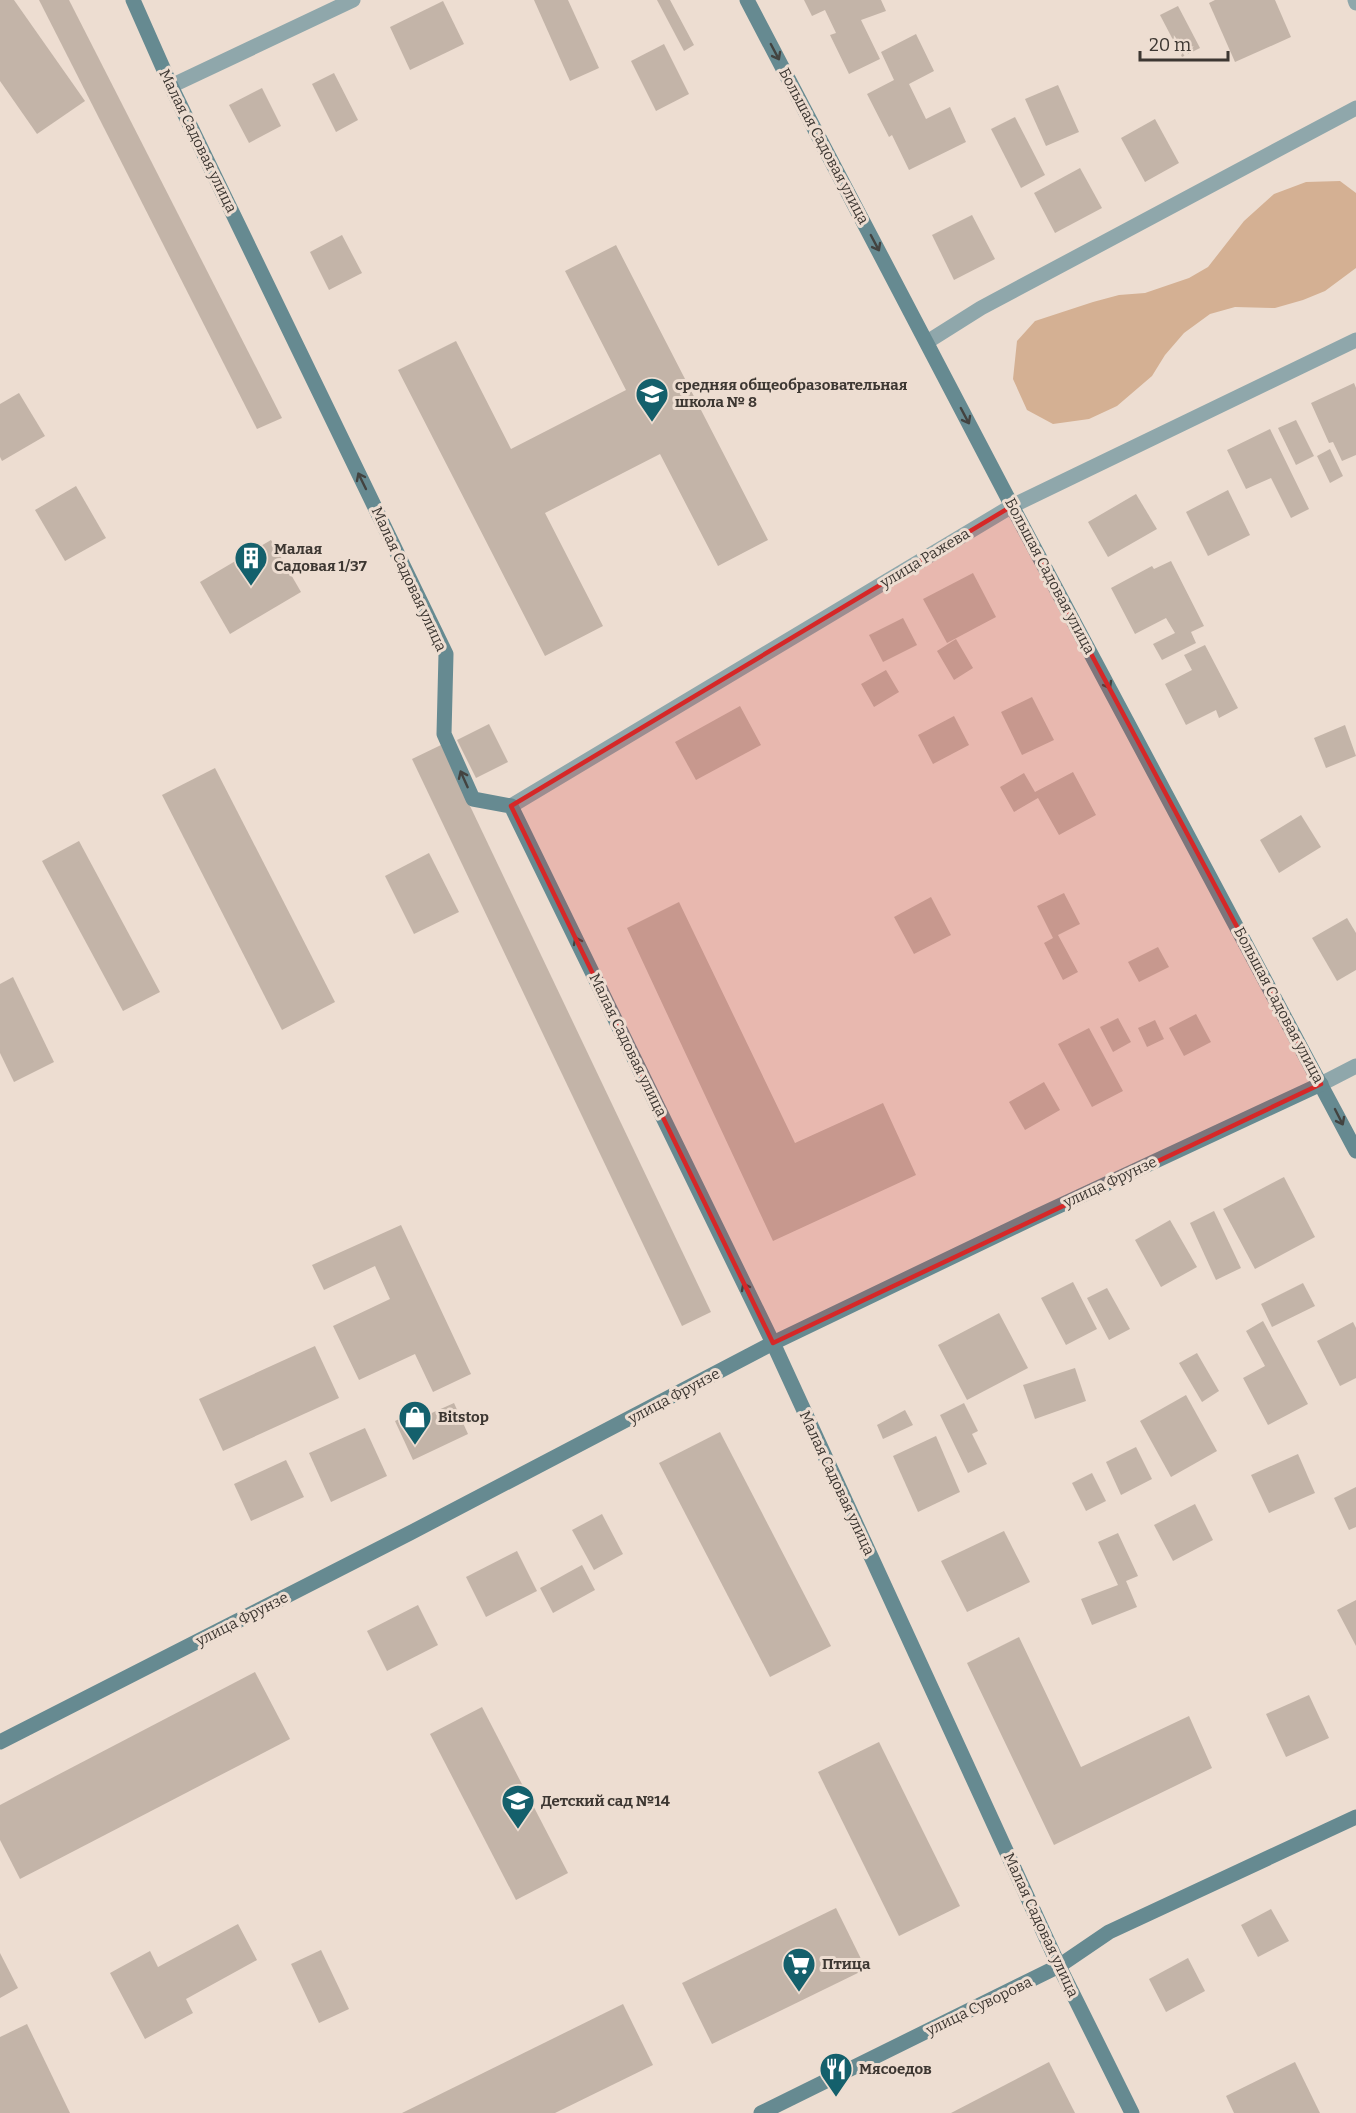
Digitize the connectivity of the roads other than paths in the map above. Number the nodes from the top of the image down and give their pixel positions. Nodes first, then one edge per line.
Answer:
1 (133, 0) edge
2 (353, 0) edge
3 (747, 0) edge
4 (171, 86) junction
5 (1356, 108) edge
6 (1356, 340) edge
7 (927, 342) junction
8 (1012, 506) junction
9 (511, 806) junction
10 (1356, 1066) edge
11 (1322, 1084) junction
12 (1356, 1151) edge
13 (773, 1343) junction
14 (0, 1742) edge
15 (1356, 1817) edge
16 (1059, 1966) junction
17 (761, 2113) edge
18 (1132, 2113) edge

1 - 4 street, Малая Садовая улица
2 - 4 street
3 -> 7 street, Большая Садовая улица
9 -> 4 street, Малая Садовая улица
5 - 7 street
6 - 8 street, улица Ражева
7 -> 8 street, Большая Садовая улица
8 - 9 street, улица Ражева
8 -> 11 street, Большая Садовая улица
13 -> 9 street, Малая Садовая улица
10 - 11 street, улица Фрунзе
11 -> 12 street, Большая Садовая улица
11 - 13 street, улица Фрунзе
13 - 14 street, улица Фрунзе
13 - 16 street, Малая Садовая улица
15 - 16 street, улица Суворова
16 - 17 street, улица Суворова
16 - 18 street, Малая Садовая улица

